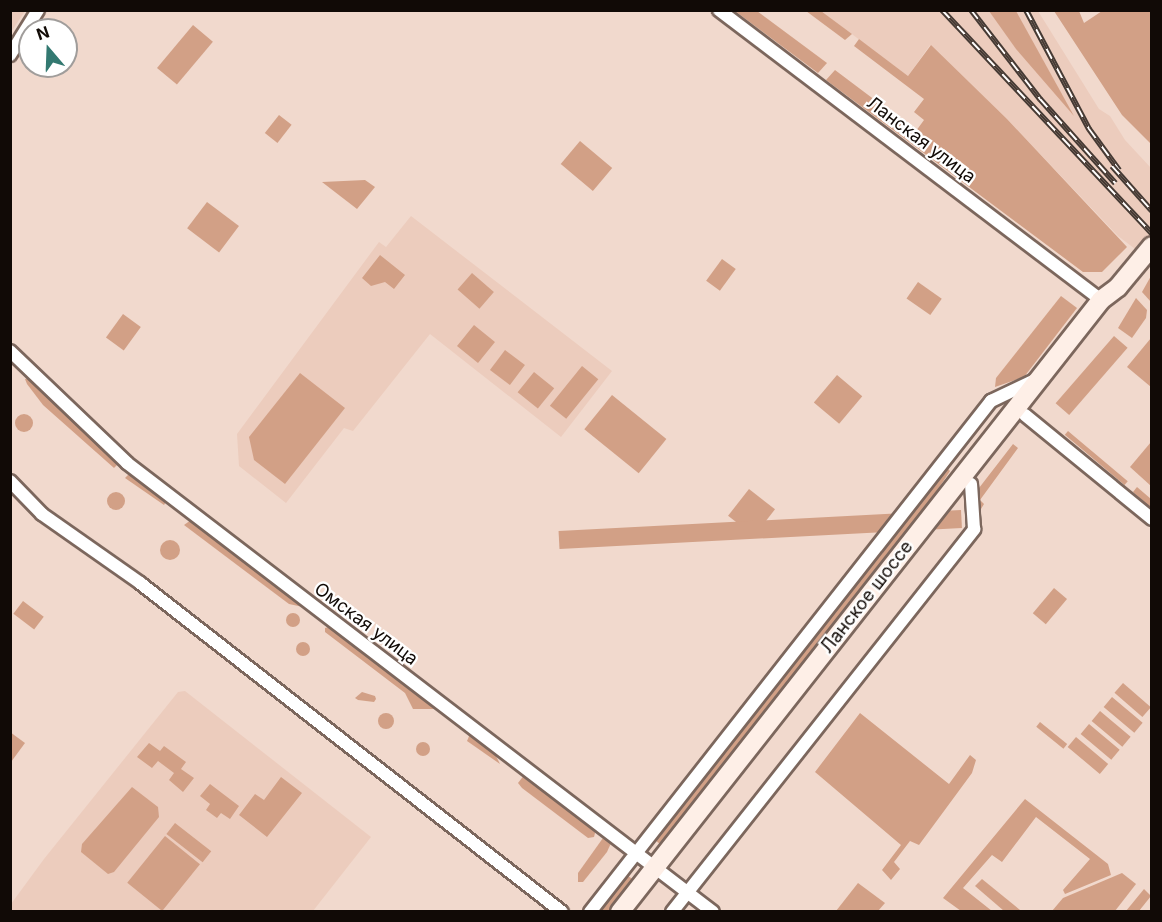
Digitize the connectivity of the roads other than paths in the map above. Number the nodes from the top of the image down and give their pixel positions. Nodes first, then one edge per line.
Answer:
1 (38, 10) edge
2 (718, 10) edge
3 (10, 55) edge
4 (1152, 246) edge
5 (1118, 287) junction
6 (1101, 300) junction
7 (10, 351) edge
8 (1039, 379) junction
9 (1025, 415) junction
10 (10, 481) edge
11 (971, 484) junction
12 (1152, 519) edge
13 (637, 852) junction
14 (660, 870) junction
15 (687, 891) junction
16 (562, 912) edge
17 (590, 912) edge
18 (620, 912) edge
19 (635, 912) edge
20 (672, 912) edge
21 (713, 912) edge

1 - 3 street
2 - 6 street, Ланская улица
4 - 5 main road, Ланское шоссе
5 - 6 main road, Ланское шоссе
5 - 9 main road, Ланское шоссе
6 - 8 main road, Ланское шоссе
7 - 13 street, Омская улица
8 - 13 street
8 - 14 main road, Ланское шоссе
9 - 11 main road, Ланское шоссе
9 - 12 street
10 - 16 street
11 - 14 main road, Ланское шоссе
11 - 15 street
13 - 14 street, Омская улица
13 - 17 street
14 - 15 street, Омская улица
14 - 18 main road, Ланское шоссе
14 - 19 main road, Ланское шоссе
15 - 20 street
15 - 21 street, Омская улица

